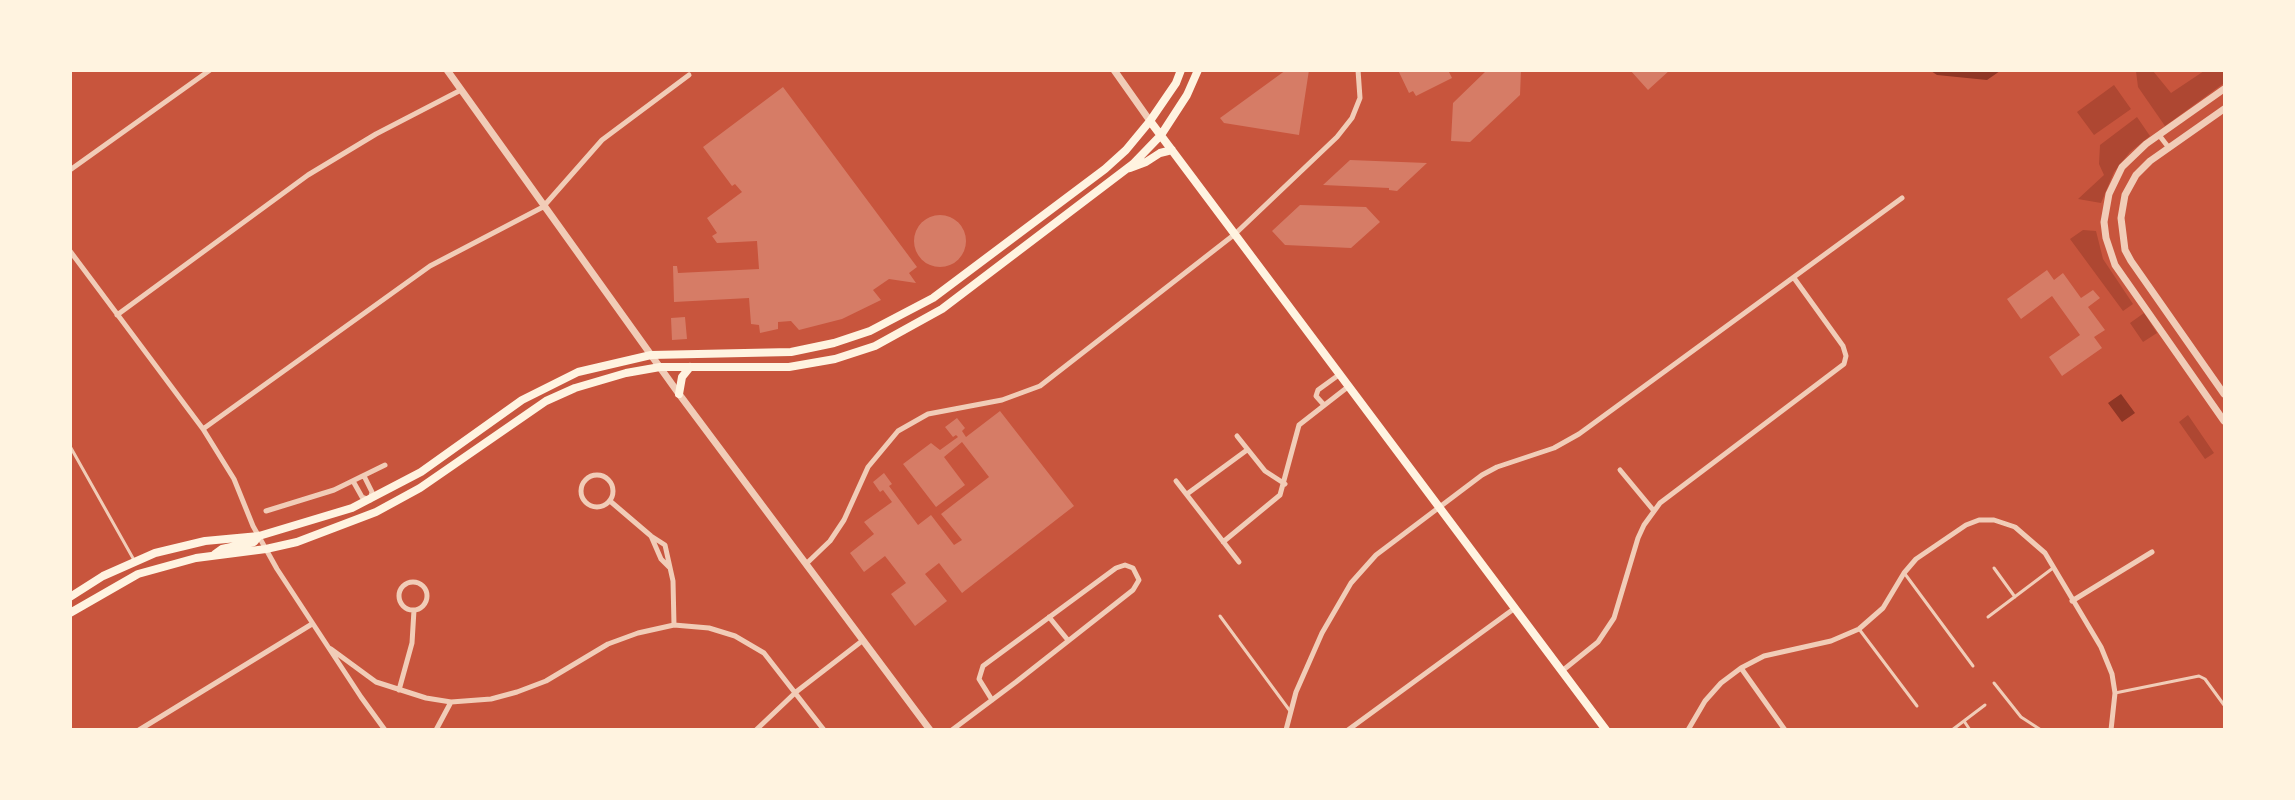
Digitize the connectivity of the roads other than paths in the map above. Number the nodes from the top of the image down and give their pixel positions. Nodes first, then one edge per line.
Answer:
1 (210, 70) edge
2 (447, 70) edge
3 (1114, 70) edge
4 (1181, 70) edge
5 (1198, 70) edge
6 (1358, 70) edge
7 (689, 75) dead end
8 (2224, 89) edge
9 (461, 90) junction
10 (2224, 109) edge
11 (1150, 121) junction
12 (1161, 135) junction
13 (2159, 135) junction
14 (2169, 148) junction
15 (1172, 150) junction
16 (1128, 168) junction
17 (70, 170) edge
18 (1902, 198) dead end
19 (543, 207) junction
20 (1041, 219) junction
21 (1050, 229) junction
22 (1235, 234) junction
23 (70, 251) edge
24 (1794, 278) junction
25 (2160, 300) junction
26 (927, 303) junction
27 (2146, 310) junction
28 (934, 314) junction
29 (117, 315) junction
30 (651, 355) junction
31 (660, 367) junction
32 (690, 367) junction
33 (1340, 374) junction
34 (1349, 386) junction
35 (539, 390) junction
36 (2222, 390) edge
37 (679, 394) junction
38 (2207, 396) junction
39 (546, 401) junction
40 (1324, 405) junction
41 (2224, 421) edge
42 (203, 429) junction
43 (1237, 436) dead end
44 (465, 440) junction
45 (71, 448) edge
46 (1247, 450) junction
47 (473, 451) junction
48 (385, 465) dead end
49 (1620, 470) dead end
50 (364, 476) junction
51 (353, 481) junction
52 (1176, 481) dead end
53 (1285, 484) junction
54 (1187, 494) junction
55 (370, 500) junction
56 (610, 501) junction
57 (1439, 507) junction
58 (266, 511) dead end
59 (1654, 511) junction
60 (376, 512) junction
61 (258, 536) junction
62 (651, 536) junction
63 (1223, 542) junction
64 (266, 549) junction
65 (2152, 552) dead end
66 (214, 556) junction
67 (134, 560) junction
68 (1239, 562) dead end
69 (806, 564) junction
70 (669, 567) junction
71 (1994, 568) dead end
72 (2054, 568) junction
73 (1904, 573) junction
74 (70, 597) edge
75 (2015, 597) junction
76 (2072, 601) junction
77 (1515, 608) junction
78 (414, 610) junction
79 (70, 613) edge
80 (1220, 616) dead end
81 (1049, 617) junction
82 (1988, 617) dead end
83 (312, 624) junction
84 (674, 626) junction
85 (1859, 629) junction
86 (1067, 639) junction
87 (862, 641) junction
88 (327, 646) junction
89 (1973, 666) dead end
90 (1741, 668) junction
91 (1562, 671) junction
92 (1994, 683) dead end
93 (399, 690) junction
94 (796, 692) junction
95 (2115, 693) junction
96 (992, 700) junction
97 (451, 702) junction
98 (1985, 705) dead end
99 (2224, 705) edge
100 (1917, 706) dead end
101 (1290, 711) junction
102 (1964, 721) junction
103 (139, 729) edge
104 (385, 729) edge
105 (436, 729) edge
106 (756, 729) edge
107 (824, 729) edge
108 (930, 729) edge
109 (952, 729) edge
110 (1286, 729) edge
111 (1348, 729) edge
112 (1606, 729) edge
113 (1688, 729) edge
114 (1785, 729) edge
115 (1952, 729) edge
116 (1970, 729) edge
117 (2041, 729) edge
118 (2110, 729) edge

1 - 17 street
2 - 9 street
3 - 11 street
4 - 11 main road
5 - 12 main road
6 - 22 street
7 - 19 street
8 - 13 street
9 - 19 street
9 - 29 street
10 - 14 street
11 - 12 main road
11 - 20 main road
12 - 15 main road
12 - 16 main road
13 - 14 street
13 - 27 street
14 - 25 street
15 - 16 main road
15 - 22 main road
16 - 21 main road
18 - 24 street
19 - 30 street
19 - 42 street
20 - 21 main road
20 - 26 main road
21 - 28 main road
22 - 33 main road
22 - 69 street
23 - 29 street
24 - 57 street
24 - 59 street
25 - 27 street
25 - 36 street
26 - 28 main road
26 - 30 main road
27 - 38 street
28 - 32 main road
29 - 42 street
30 - 31 street
30 - 35 main road
31 - 32 main road
31 - 37 street
31 - 39 main road
32 - 37 main road
33 - 34 main road
33 - 40 street
34 - 40 street
34 - 57 main road
35 - 39 main road
35 - 44 main road
36 - 38 street
37 - 69 street
38 - 41 street
39 - 47 main road
40 - 53 street
42 - 61 street
43 - 46 street
44 - 47 main road
44 - 55 main road
45 - 67 lane
46 - 53 street
46 - 54 street
47 - 60 main road
48 - 50 street
49 - 59 street
50 - 51 street
50 - 55 street
51 - 55 street
51 - 58 street
52 - 54 street
53 - 63 street
54 - 63 street
55 - 60 main road
55 - 61 main road
56 - 56 street
56 - 62 street
57 - 77 main road
57 - 101 street
59 - 91 street
60 - 64 main road
61 - 64 street
61 - 66 main road
61 - 67 main road
62 - 70 street
62 - 70 street
63 - 68 street
64 - 66 main road
64 - 83 street
65 - 76 street
66 - 79 main road
67 - 74 main road
69 - 87 street
70 - 84 street
71 - 75 lane
72 - 73 street
72 - 75 lane
72 - 76 street
73 - 85 street
73 - 89 lane
75 - 82 lane
76 - 95 street
77 - 91 main road
77 - 111 street
78 - 78 street
78 - 93 street
80 - 101 lane
81 - 86 street
81 - 86 street
81 - 96 street
83 - 88 street
83 - 103 street
84 - 94 street
84 - 97 street
85 - 90 street
85 - 100 lane
86 - 96 street
87 - 94 street
87 - 108 street
88 - 93 street
88 - 104 street
90 - 113 street
90 - 114 street
91 - 112 main road
92 - 117 lane
93 - 97 street
94 - 106 street
94 - 107 street
95 - 99 lane
95 - 118 street
96 - 109 street
97 - 105 street
98 - 102 lane
101 - 110 street
102 - 115 lane
102 - 116 lane

